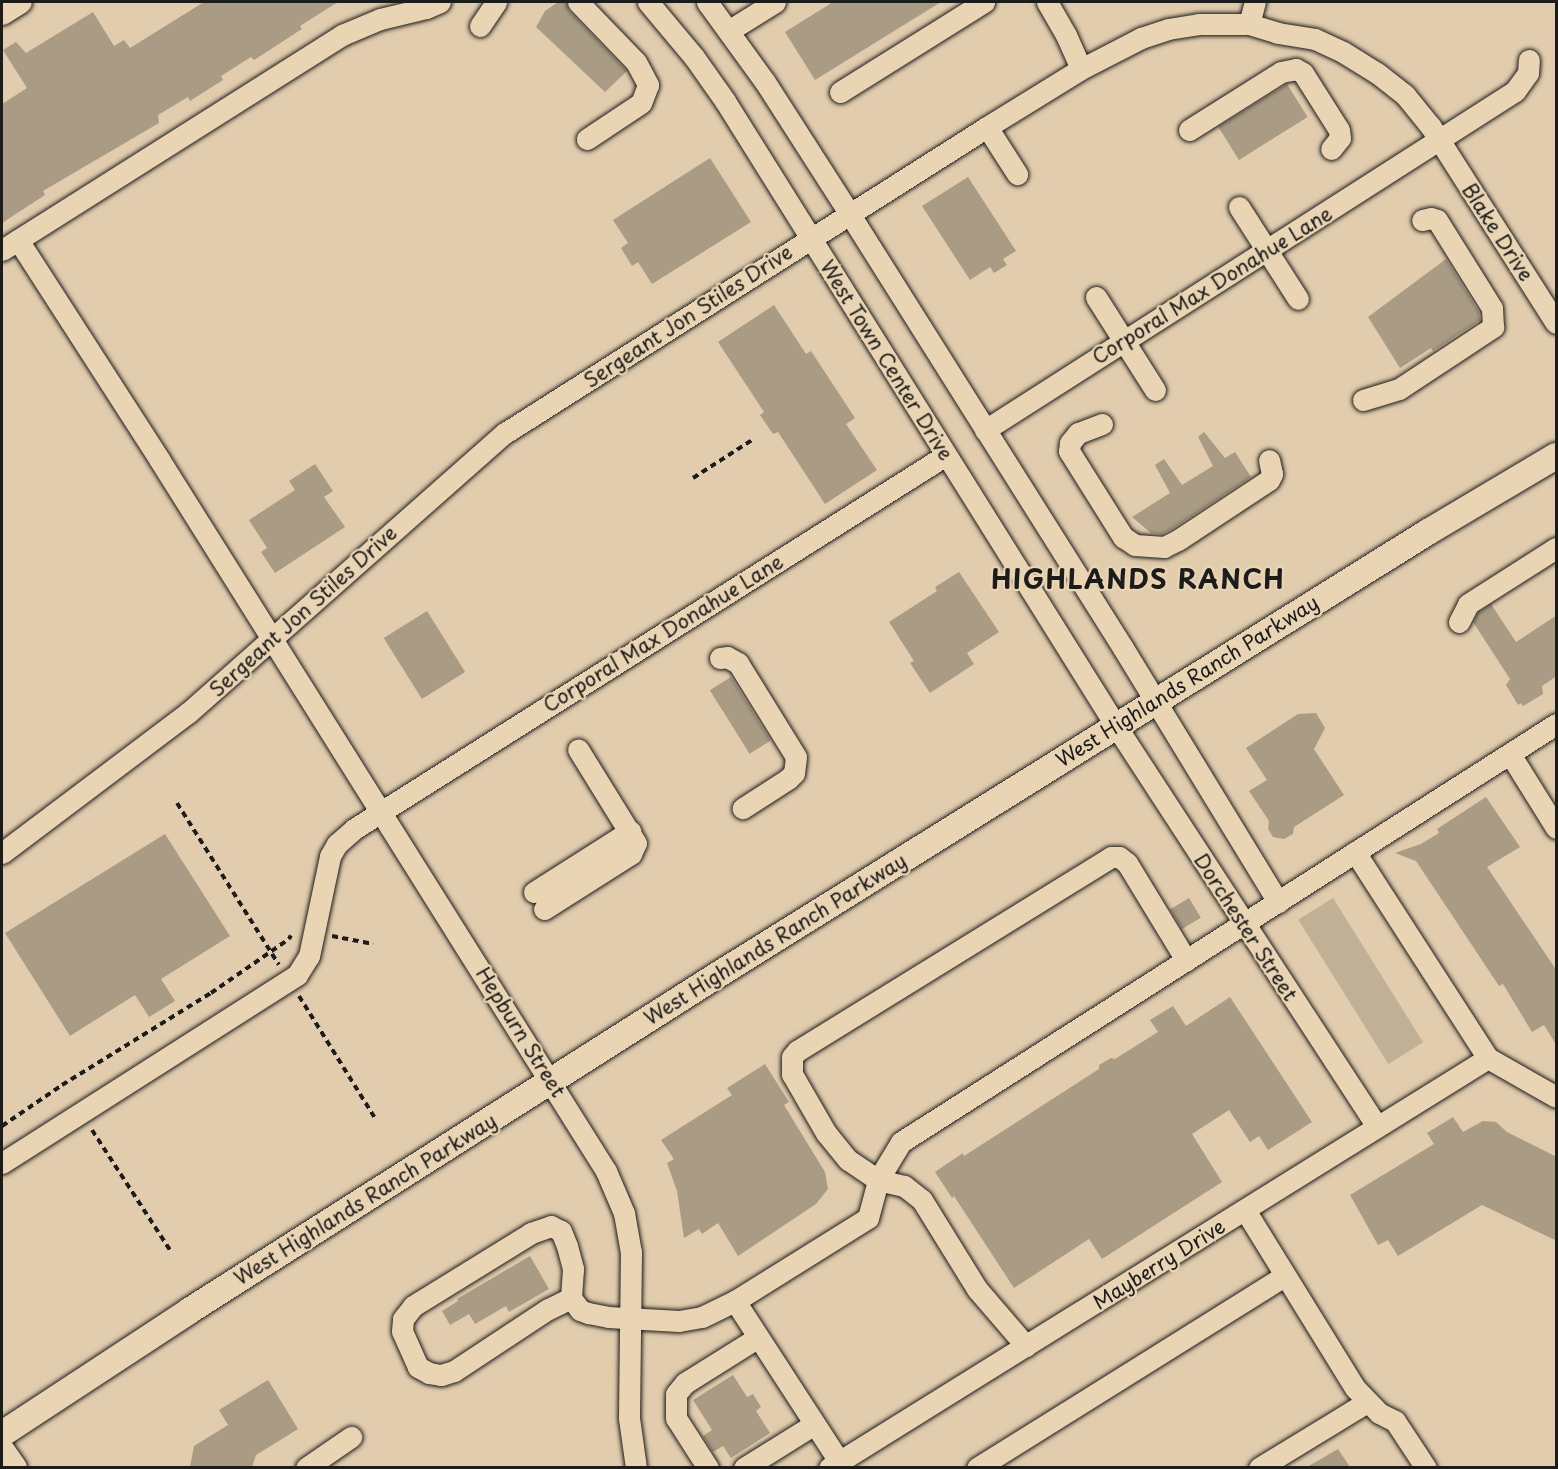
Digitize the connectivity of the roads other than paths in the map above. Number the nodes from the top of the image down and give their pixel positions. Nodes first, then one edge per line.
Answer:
1 (21, 2) edge
2 (440, 2) edge
3 (496, 2) edge
4 (578, 2) edge
5 (648, 2) edge
6 (707, 2) edge
7 (775, 2) edge
8 (984, 2) edge
9 (1047, 2) edge
10 (1255, 2) edge
11 (2, 14) edge
12 (1249, 24) junction
13 (480, 26) dead end
14 (730, 30) junction
15 (1529, 60) dead end
16 (1081, 69) junction
17 (840, 92) dead end
18 (987, 127) junction
19 (1189, 130) dead end
20 (587, 139) dead end
21 (1440, 140) junction
22 (1331, 149) dead end
23 (1017, 174) dead end
24 (1239, 207) dead end
25 (849, 213) junction
26 (1422, 220) dead end
27 (811, 238) junction
28 (10, 245) edge
29 (1267, 251) junction
30 (1096, 297) dead end
31 (1298, 298) dead end
32 (1557, 323) edge
33 (1124, 342) junction
34 (1155, 390) dead end
35 (1363, 400) dead end
36 (1102, 424) dead end
37 (985, 430) junction
38 (946, 455) junction
39 (1557, 456) edge
40 (1269, 460) dead end
41 (1557, 548) edge
42 (1459, 622) dead end
43 (272, 639) junction
44 (720, 658) dead end
45 (1156, 701) junction
46 (1557, 724) edge
47 (1116, 726) junction
48 (578, 749) dead end
49 (1510, 754) junction
50 (743, 808) dead end
51 (381, 812) junction
52 (1557, 828) edge
53 (1355, 852) junction
54 (2, 853) edge
55 (539, 901) dead end
56 (1278, 902) junction
57 (1244, 923) junction
58 (1186, 960) junction
59 (1488, 1058) junction
60 (552, 1081) junction
61 (1557, 1097) edge
62 (1377, 1127) junction
63 (2, 1163) edge
64 (878, 1180) junction
65 (1245, 1210) junction
66 (1284, 1276) junction
67 (571, 1298) junction
68 (735, 1301) junction
69 (632, 1318) junction
70 (757, 1338) junction
71 (1026, 1346) junction
72 (1367, 1402) junction
73 (813, 1425) junction
74 (2, 1434) edge
75 (351, 1437) dead end
76 (2, 1451) edge
77 (834, 1464) edge
78 (14, 1467) edge
79 (306, 1467) edge
80 (636, 1467) edge
81 (708, 1467) edge
82 (744, 1467) edge
83 (977, 1467) edge
84 (1259, 1467) edge
85 (1425, 1467) edge

1 - 11 street
2 - 28 street
3 - 13 street
4 - 20 street
5 - 27 street, West Town Center Drive
6 - 14 street
7 - 14 street
8 - 17 street
9 - 16 street
10 - 12 street
12 - 16 street, Sergeant Jon Stiles Drive
12 - 21 street, Sergeant Jon Stiles Drive
14 - 25 street
15 - 21 street, Corporal Max Donahue Lane
16 - 18 street, Sergeant Jon Stiles Drive
18 - 23 street
18 - 25 street, Sergeant Jon Stiles Drive
19 - 22 street
21 - 29 street, Corporal Max Donahue Lane
21 - 32 street, Blake Drive
24 - 29 street
25 - 27 street, Sergeant Jon Stiles Drive
25 - 37 street
26 - 35 street
27 - 38 street, West Town Center Drive
27 - 43 street, Sergeant Jon Stiles Drive
28 - 43 street, Hepburn Street
29 - 31 street
29 - 33 street, Corporal Max Donahue Lane
30 - 33 street
33 - 34 street
33 - 37 street, Corporal Max Donahue Lane
36 - 40 street
37 - 45 street
38 - 47 street, West Town Center Drive
38 - 51 street, Corporal Max Donahue Lane
39 - 45 main road, West Highlands Ranch Parkway
41 - 42 street
43 - 51 street, Hepburn Street
43 - 54 street, Sergeant Jon Stiles Drive
44 - 50 street
45 - 47 main road, West Highlands Ranch Parkway
45 - 56 street, Dorchester Street
46 - 49 street
47 - 57 street, Dorchester Street
47 - 60 main road, West Highlands Ranch Parkway
48 - 55 street
49 - 52 street
49 - 53 street
51 - 60 street, Hepburn Street
51 - 63 street, Corporal Max Donahue Lane
53 - 56 street
53 - 59 street
56 - 57 street
57 - 58 street
57 - 62 street, Dorchester Street
58 - 64 street
58 - 64 street
59 - 61 street
59 - 62 street, Mayberry Drive
60 - 69 street, Hepburn Street
60 - 74 main road, West Highlands Ranch Parkway
62 - 65 street, Mayberry Drive
64 - 68 street
64 - 71 street
65 - 66 street
65 - 71 street, Mayberry Drive
66 - 72 street
66 - 83 street
67 - 67 street
67 - 69 street
68 - 69 street
68 - 70 street
69 - 80 street, Hepburn Street
70 - 73 street
70 - 81 street
71 - 77 street, Mayberry Drive
72 - 84 street
72 - 85 street
73 - 77 street
73 - 82 street
75 - 79 street
76 - 78 main road

